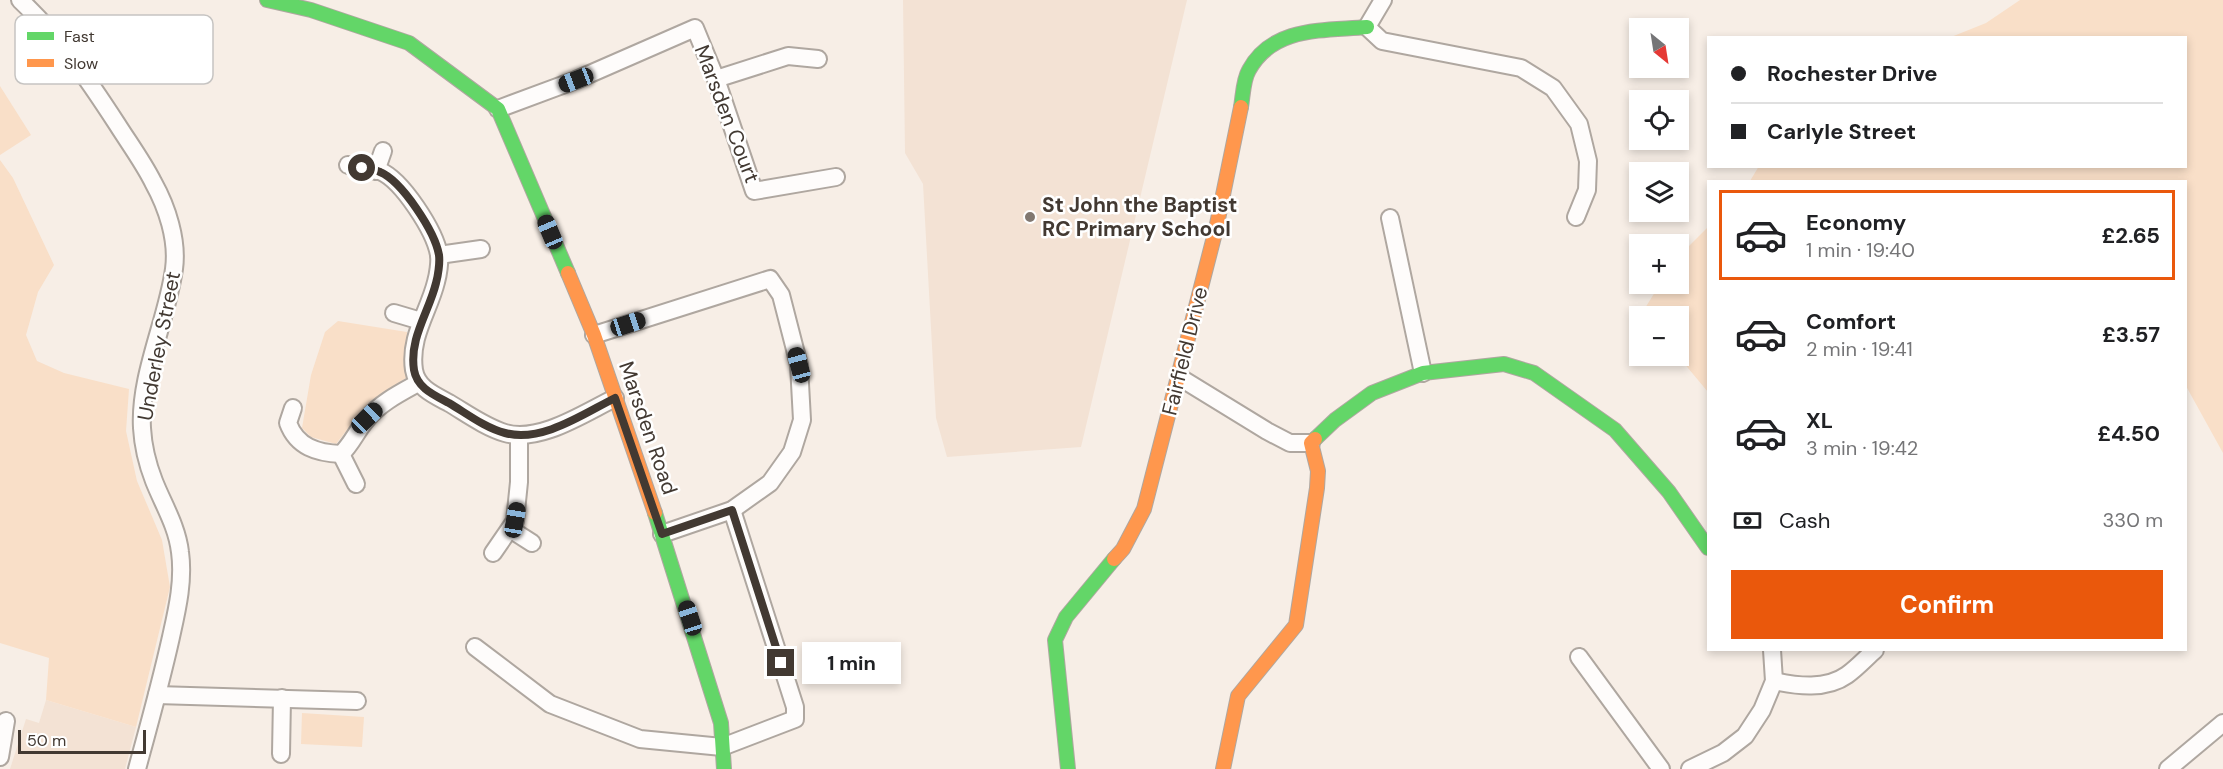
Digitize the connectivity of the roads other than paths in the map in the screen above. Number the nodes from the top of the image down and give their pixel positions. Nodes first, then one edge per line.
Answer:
1 (20, 0) edge
2 (267, 0) edge
3 (1383, 0) edge
4 (34, 15) edge
5 (1367, 27) junction
6 (818, 59) dead end
7 (716, 79) junction
8 (89, 84) edge
9 (498, 109) junction
10 (383, 151) dead end
11 (348, 165) dead end
12 (376, 171) junction
13 (836, 177) dead end
14 (1576, 217) dead end
15 (1390, 218) dead end
16 (481, 249) dead end
17 (439, 255) junction
18 (394, 313) dead end
19 (421, 321) junction
20 (594, 335) junction
21 (1423, 374) junction
22 (1179, 377) junction
23 (418, 383) junction
24 (615, 398) junction
25 (293, 408) dead end
26 (519, 435) junction
27 (1311, 444) junction
28 (341, 454) junction
29 (356, 483) dead end
30 (732, 510) junction
31 (510, 530) junction
32 (662, 534) junction
33 (532, 543) dead end
34 (1707, 547) edge
35 (493, 554) dead end
36 (475, 647) dead end
37 (1772, 651) edge
38 (1874, 651) edge
39 (1579, 657) dead end
40 (1774, 681) junction
41 (157, 694) junction
42 (282, 699) junction
43 (357, 701) dead end
44 (6, 722) dead end
45 (2223, 723) edge
46 (722, 747) junction
47 (281, 754) dead end
48 (0, 757) edge
49 (137, 769) edge
50 (724, 769) edge
51 (1068, 769) edge
52 (1223, 769) edge
53 (1661, 769) edge
54 (1690, 769) edge
55 (2168, 769) edge

1 - 4 street, Underley Street
2 - 9 street
3 - 5 street
5 - 14 street
5 - 22 street, Fairfield Drive
6 - 7 street
7 - 9 street, Marsden Court
7 - 13 street, Marsden Court
8 - 41 street, Underley Street
9 - 20 street, Marsden Road
10 - 12 street
11 - 12 street
12 - 17 street
15 - 21 street
16 - 17 street
17 - 19 street
18 - 19 street
19 - 23 street
20 - 24 street, Marsden Road
20 - 30 street
21 - 27 street
21 - 34 street
22 - 27 street
22 - 51 street, Fairfield Drive
23 - 26 street
23 - 28 street
24 - 26 street
24 - 32 street, Marsden Road
25 - 28 street
26 - 31 street
27 - 52 street
28 - 29 street
30 - 32 street
30 - 46 street
31 - 33 street
31 - 35 street
32 - 46 street, Marsden Road
36 - 46 street
37 - 40 street
38 - 40 street
39 - 53 street
40 - 54 street
41 - 42 street
41 - 49 street, Underley Street
42 - 43 street
42 - 47 street
44 - 48 street
45 - 55 street
46 - 50 street, Marsden Road

